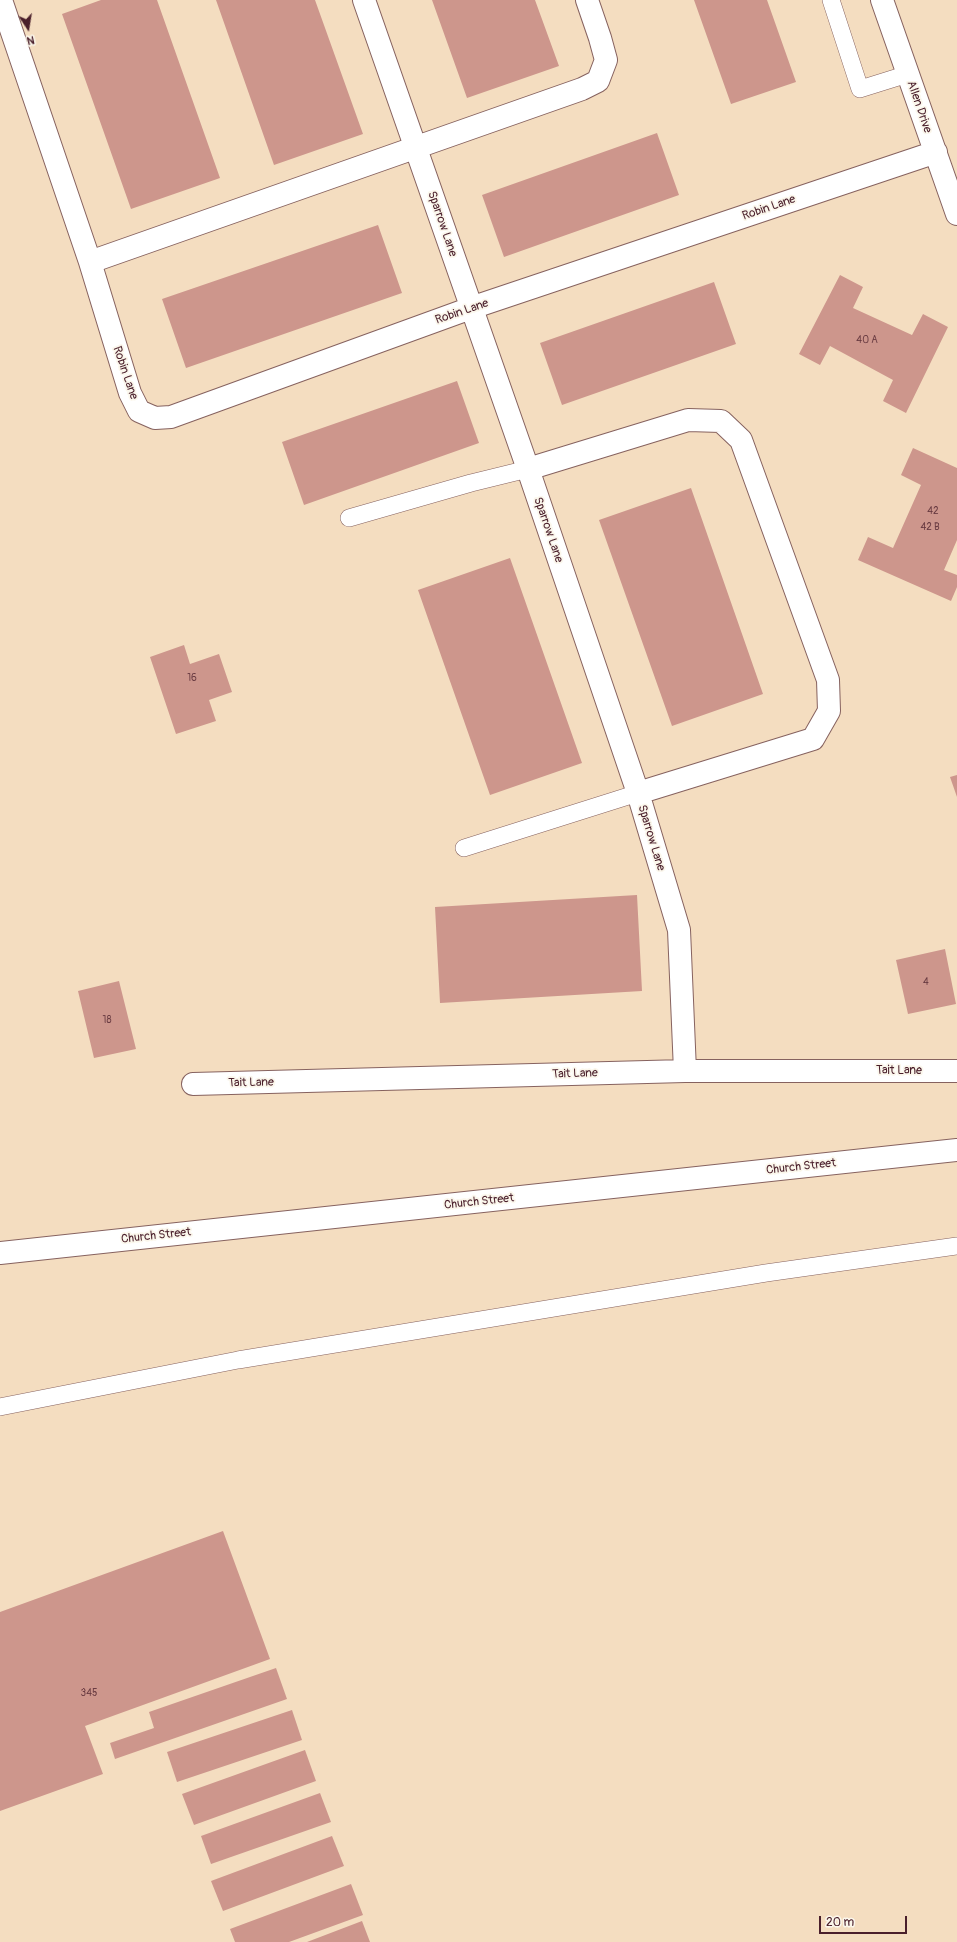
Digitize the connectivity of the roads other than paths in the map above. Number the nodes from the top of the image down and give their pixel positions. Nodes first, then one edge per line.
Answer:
1 (1, 0) edge
2 (364, 0) edge
3 (587, 0) edge
4 (831, 0) edge
5 (882, 0) edge
6 (908, 74) junction
7 (416, 148) junction
8 (936, 152) junction
9 (957, 214) edge
10 (90, 262) junction
11 (471, 308) junction
12 (528, 469) junction
13 (349, 518) dead end
14 (638, 793) junction
15 (464, 848) dead end
16 (685, 1071) junction
17 (957, 1071) edge
18 (193, 1084) dead end
19 (957, 1150) edge
20 (957, 1246) edge
21 (0, 1253) edge
22 (0, 1407) edge

1 - 10 street, Robin Lane
2 - 7 street, Sparrow Lane
3 - 7 street
4 - 6 lane
5 - 6 street, Allen Drive
6 - 8 street, Allen Drive
7 - 10 street
7 - 11 street, Sparrow Lane
8 - 9 street, Allen Drive
8 - 11 street, Robin Lane
10 - 11 street, Robin Lane
11 - 12 street, Sparrow Lane
12 - 13 lane
12 - 14 street, Sparrow Lane
12 - 14 street
14 - 15 lane
14 - 16 street, Sparrow Lane
16 - 17 street, Tait Lane
16 - 18 street, Tait Lane
19 - 21 street, Church Street
20 - 22 lane

